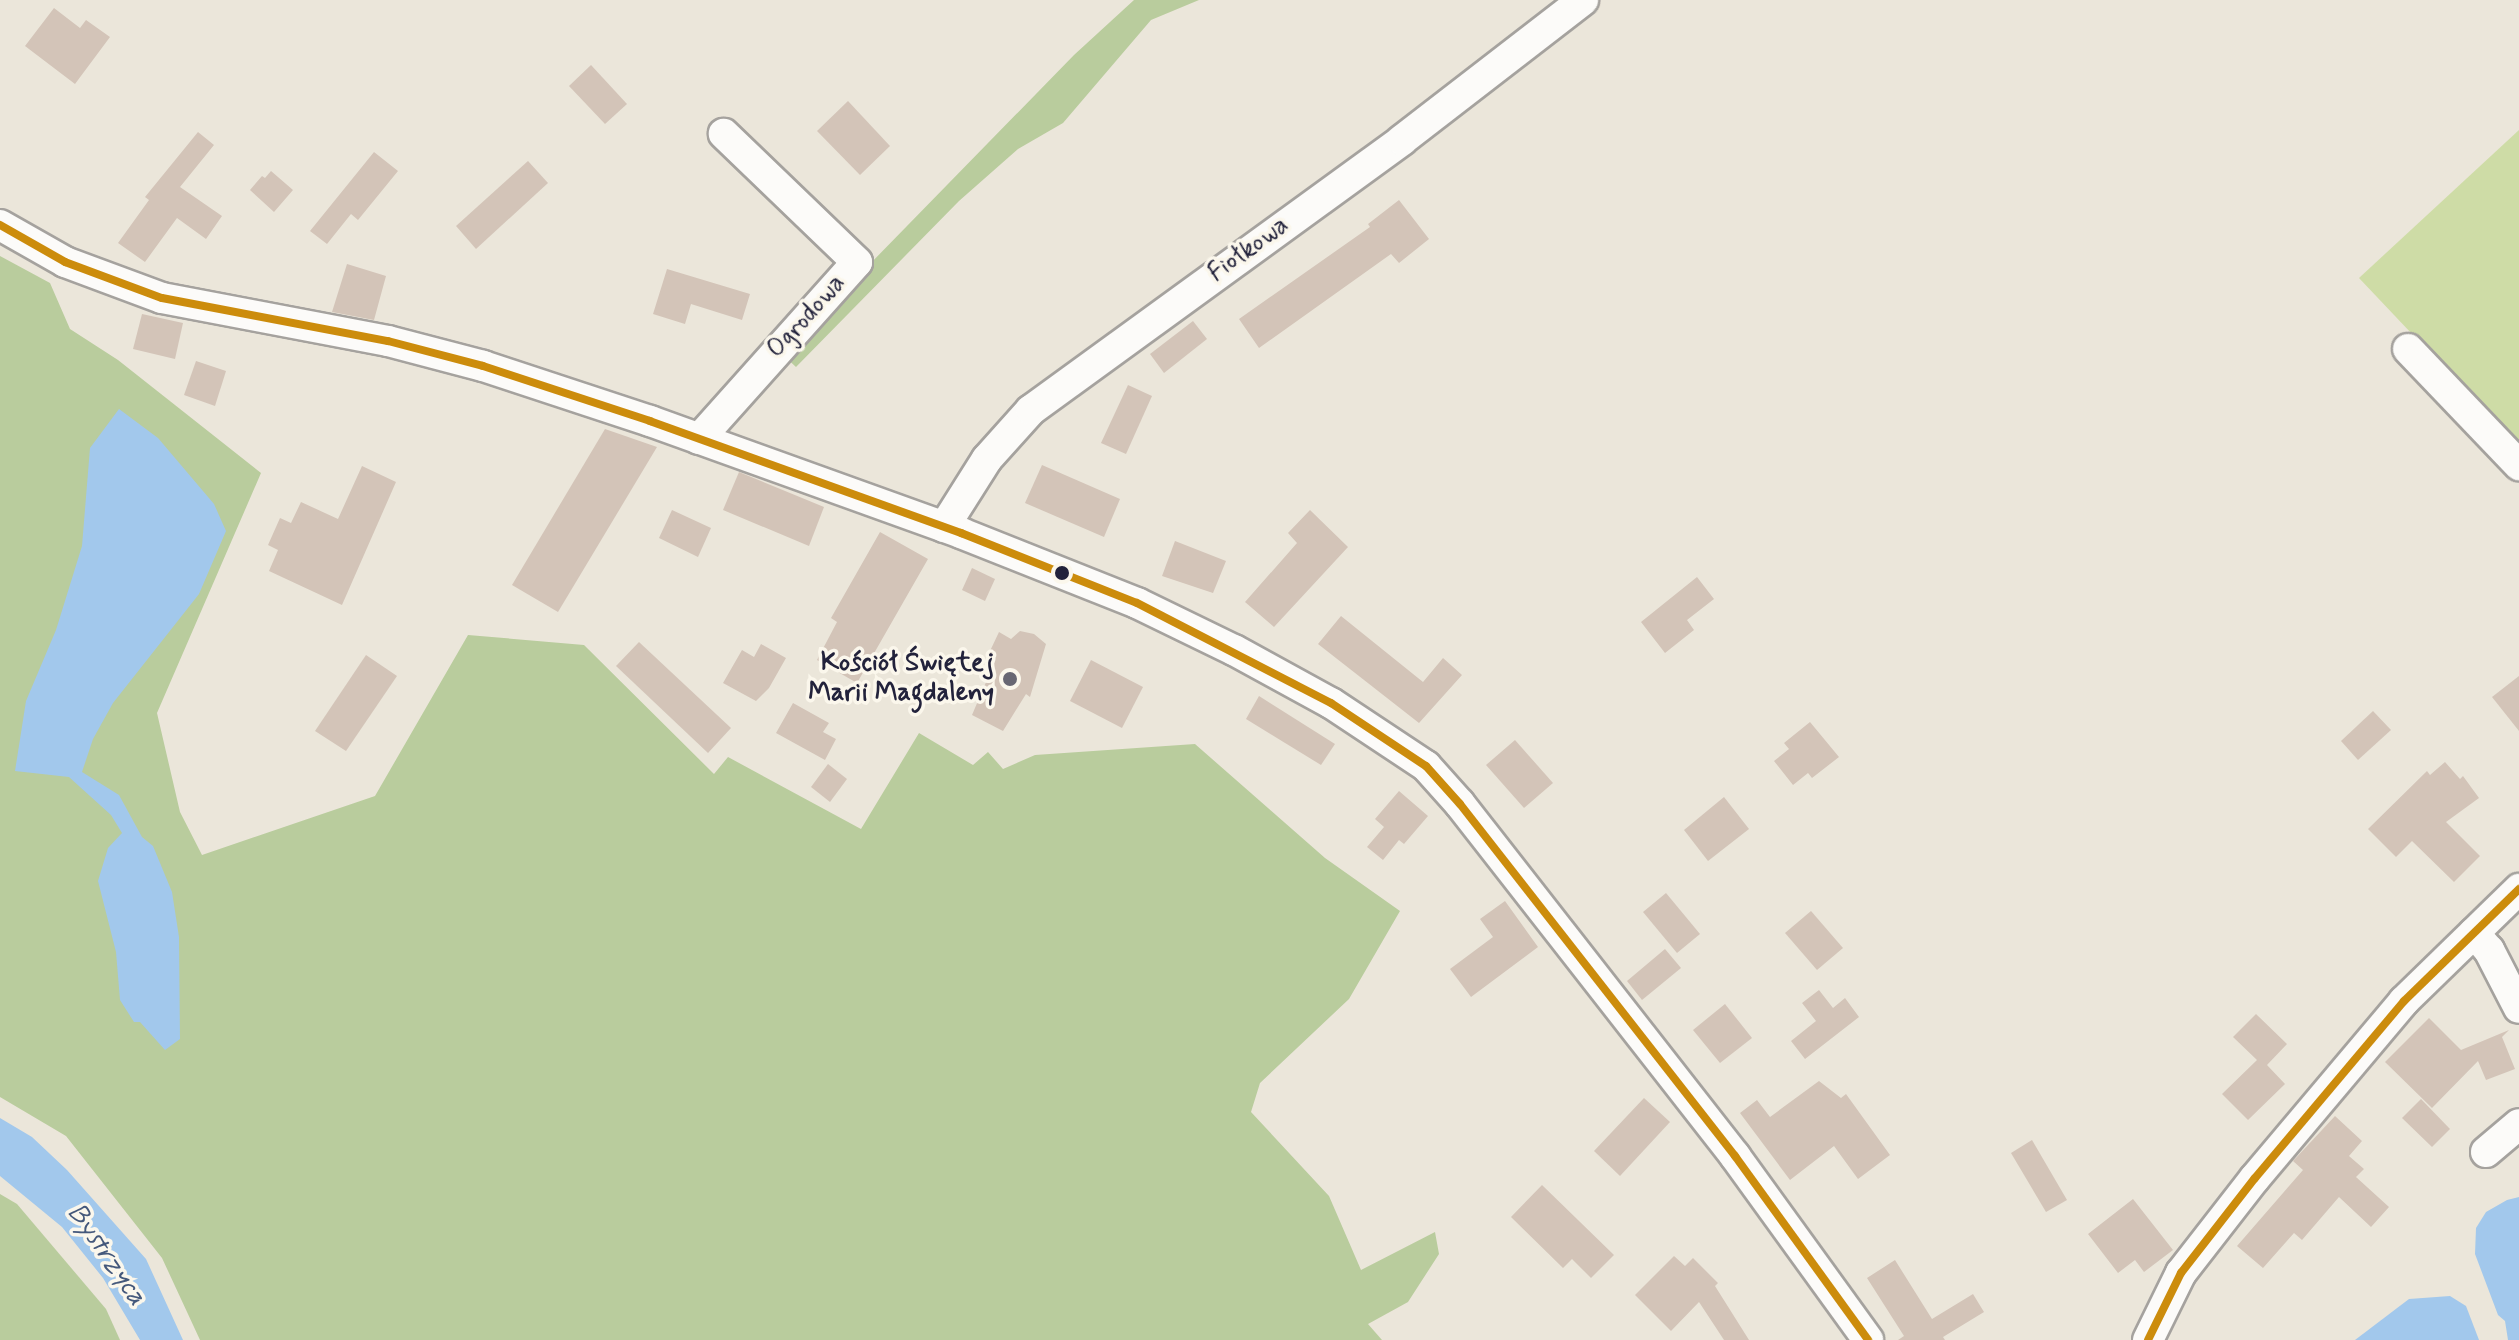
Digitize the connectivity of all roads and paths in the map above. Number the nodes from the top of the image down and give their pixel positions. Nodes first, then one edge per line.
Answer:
1 (1583, 0) edge
2 (724, 134) dead end
3 (0, 225) edge
4 (2408, 349) dead end
5 (699, 439) junction
6 (2519, 465) edge
7 (944, 527) junction
8 (2519, 889) edge
9 (2474, 933) junction
10 (2519, 1008) edge
11 (2519, 1124) edge
12 (2486, 1152) dead end
13 (1868, 1340) edge
14 (2148, 1340) edge

1 - 7 street, Fiołkowa
2 - 5 street, Ogrodowa
3 - 5 street
4 - 6 street
5 - 7 street
7 - 13 street
8 - 9 street
9 - 10 street
9 - 14 street
11 - 12 street

